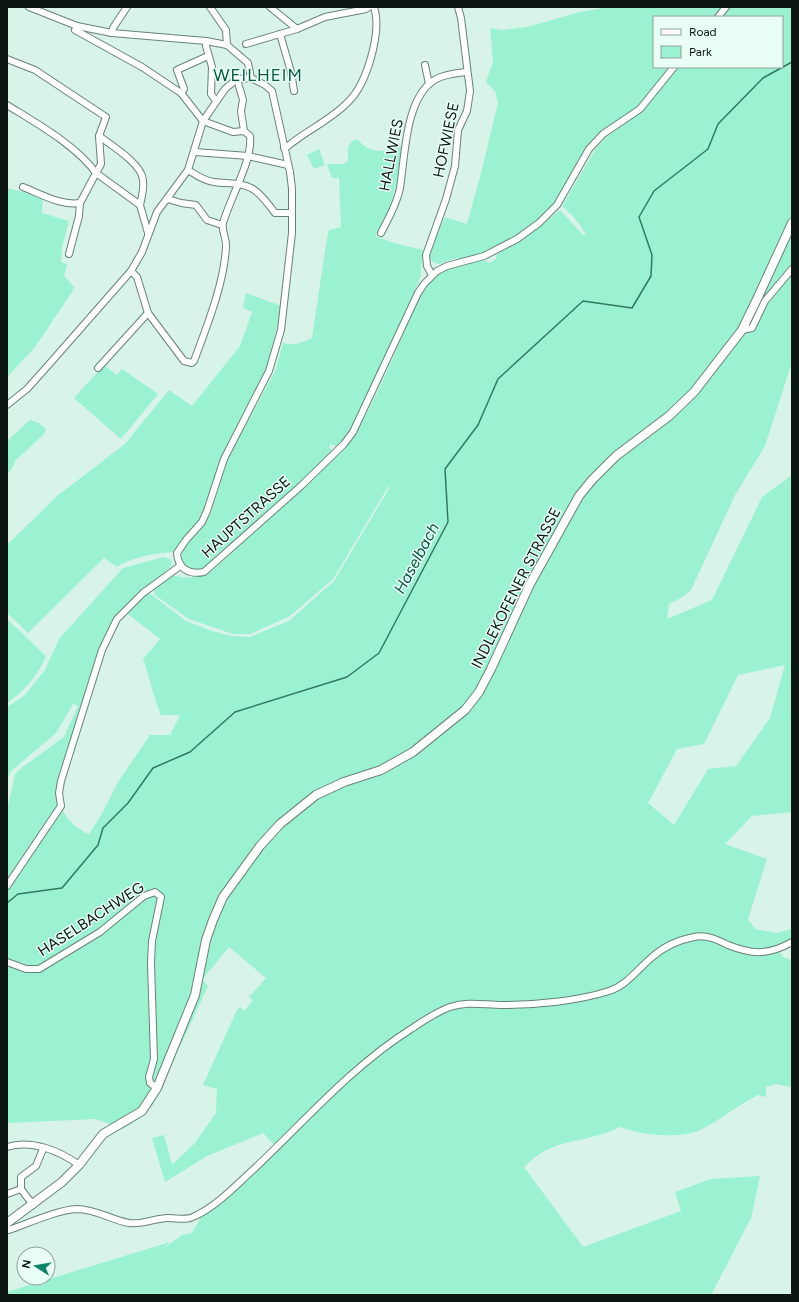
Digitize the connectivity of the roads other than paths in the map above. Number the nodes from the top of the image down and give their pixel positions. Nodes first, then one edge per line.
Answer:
1 (29, 7) edge
2 (127, 7) edge
3 (270, 7) edge
4 (369, 7) edge
5 (374, 7) edge
6 (458, 7) edge
7 (726, 7) edge
8 (213, 8) edge
9 (719, 16) edge
10 (77, 26) junction
11 (297, 28) junction
12 (112, 33) junction
13 (280, 34) junction
14 (206, 41) junction
15 (246, 44) dead end
16 (227, 45) junction
17 (208, 56) junction
18 (7, 59) edge
19 (425, 65) dead end
20 (673, 68) edge
21 (466, 72) junction
22 (251, 78) junction
23 (237, 80) junction
24 (429, 84) junction
25 (294, 91) dead end
26 (181, 92) junction
27 (216, 101) junction
28 (7, 105) edge
29 (203, 121) junction
30 (244, 131) junction
31 (99, 136) junction
32 (284, 148) junction
33 (195, 152) junction
34 (248, 156) junction
35 (288, 165) junction
36 (188, 170) junction
37 (96, 173) junction
38 (237, 184) junction
39 (23, 188) dead end
40 (168, 199) junction
41 (80, 202) junction
42 (140, 205) junction
43 (292, 213) junction
44 (792, 223) edge
45 (222, 225) junction
46 (148, 233) junction
47 (381, 233) dead end
48 (70, 254) dead end
49 (792, 269) edge
50 (131, 271) junction
51 (432, 275) junction
52 (148, 313) junction
53 (742, 330) junction
54 (98, 368) dead end
55 (7, 405) edge
56 (180, 566) junction
57 (7, 886) edge
58 (792, 942) edge
59 (7, 962) edge
60 (157, 1088) junction
61 (7, 1147) edge
62 (44, 1149) junction
63 (79, 1165) junction
64 (21, 1190) junction
65 (7, 1194) edge
66 (33, 1205) junction
67 (7, 1223) edge
68 (7, 1228) edge

1 - 10 street
2 - 12 street
3 - 11 street
4 - 11 street
5 - 32 street
6 - 21 street, HOFWIESE
7 - 9 street
8 - 16 street
10 - 12 street
10 - 26 street
11 - 13 street
12 - 14 street
13 - 15 street
13 - 25 street
14 - 16 street
14 - 17 street
16 - 22 street
17 - 26 street
17 - 27 street
18 - 31 street
19 - 24 street
20 - 51 street, HAUPTSTRASSE
21 - 24 street
21 - 51 street, HOFWIESE
22 - 23 street
22 - 32 street, HAUPTSTRASSE
23 - 27 street
23 - 30 street
24 - 47 street, HALLWIES
26 - 29 street
27 - 29 street
28 - 37 street
29 - 30 street
29 - 33 street
30 - 34 street
31 - 37 street
31 - 42 street
32 - 35 street, HAUPTSTRASSE
33 - 34 street
33 - 36 street
34 - 35 street
34 - 38 street
35 - 43 street, HAUPTSTRASSE
36 - 38 street
36 - 40 street
37 - 41 street
37 - 42 street
38 - 43 street
38 - 45 street
39 - 41 street
40 - 45 street
40 - 46 street
41 - 48 street
42 - 46 street
43 - 56 street, HAUPTSTRASSE
44 - 53 main road, INDLEKOFENER STRASSE
45 - 52 street
46 - 50 street
49 - 53 street
50 - 52 street
50 - 55 street
51 - 56 street, HAUPTSTRASSE
52 - 54 street
53 - 60 main road, INDLEKOFENER STRASSE
56 - 57 street
58 - 68 street
59 - 60 street, HASELBACHWEG
60 - 63 main road, INDLEKOFENER STRASSE
61 - 62 street
62 - 63 street
62 - 64 street
63 - 66 main road, INDLEKOFENER STRASSE
64 - 65 street
64 - 66 street
66 - 67 main road, INDLEKOFENER STRASSE

